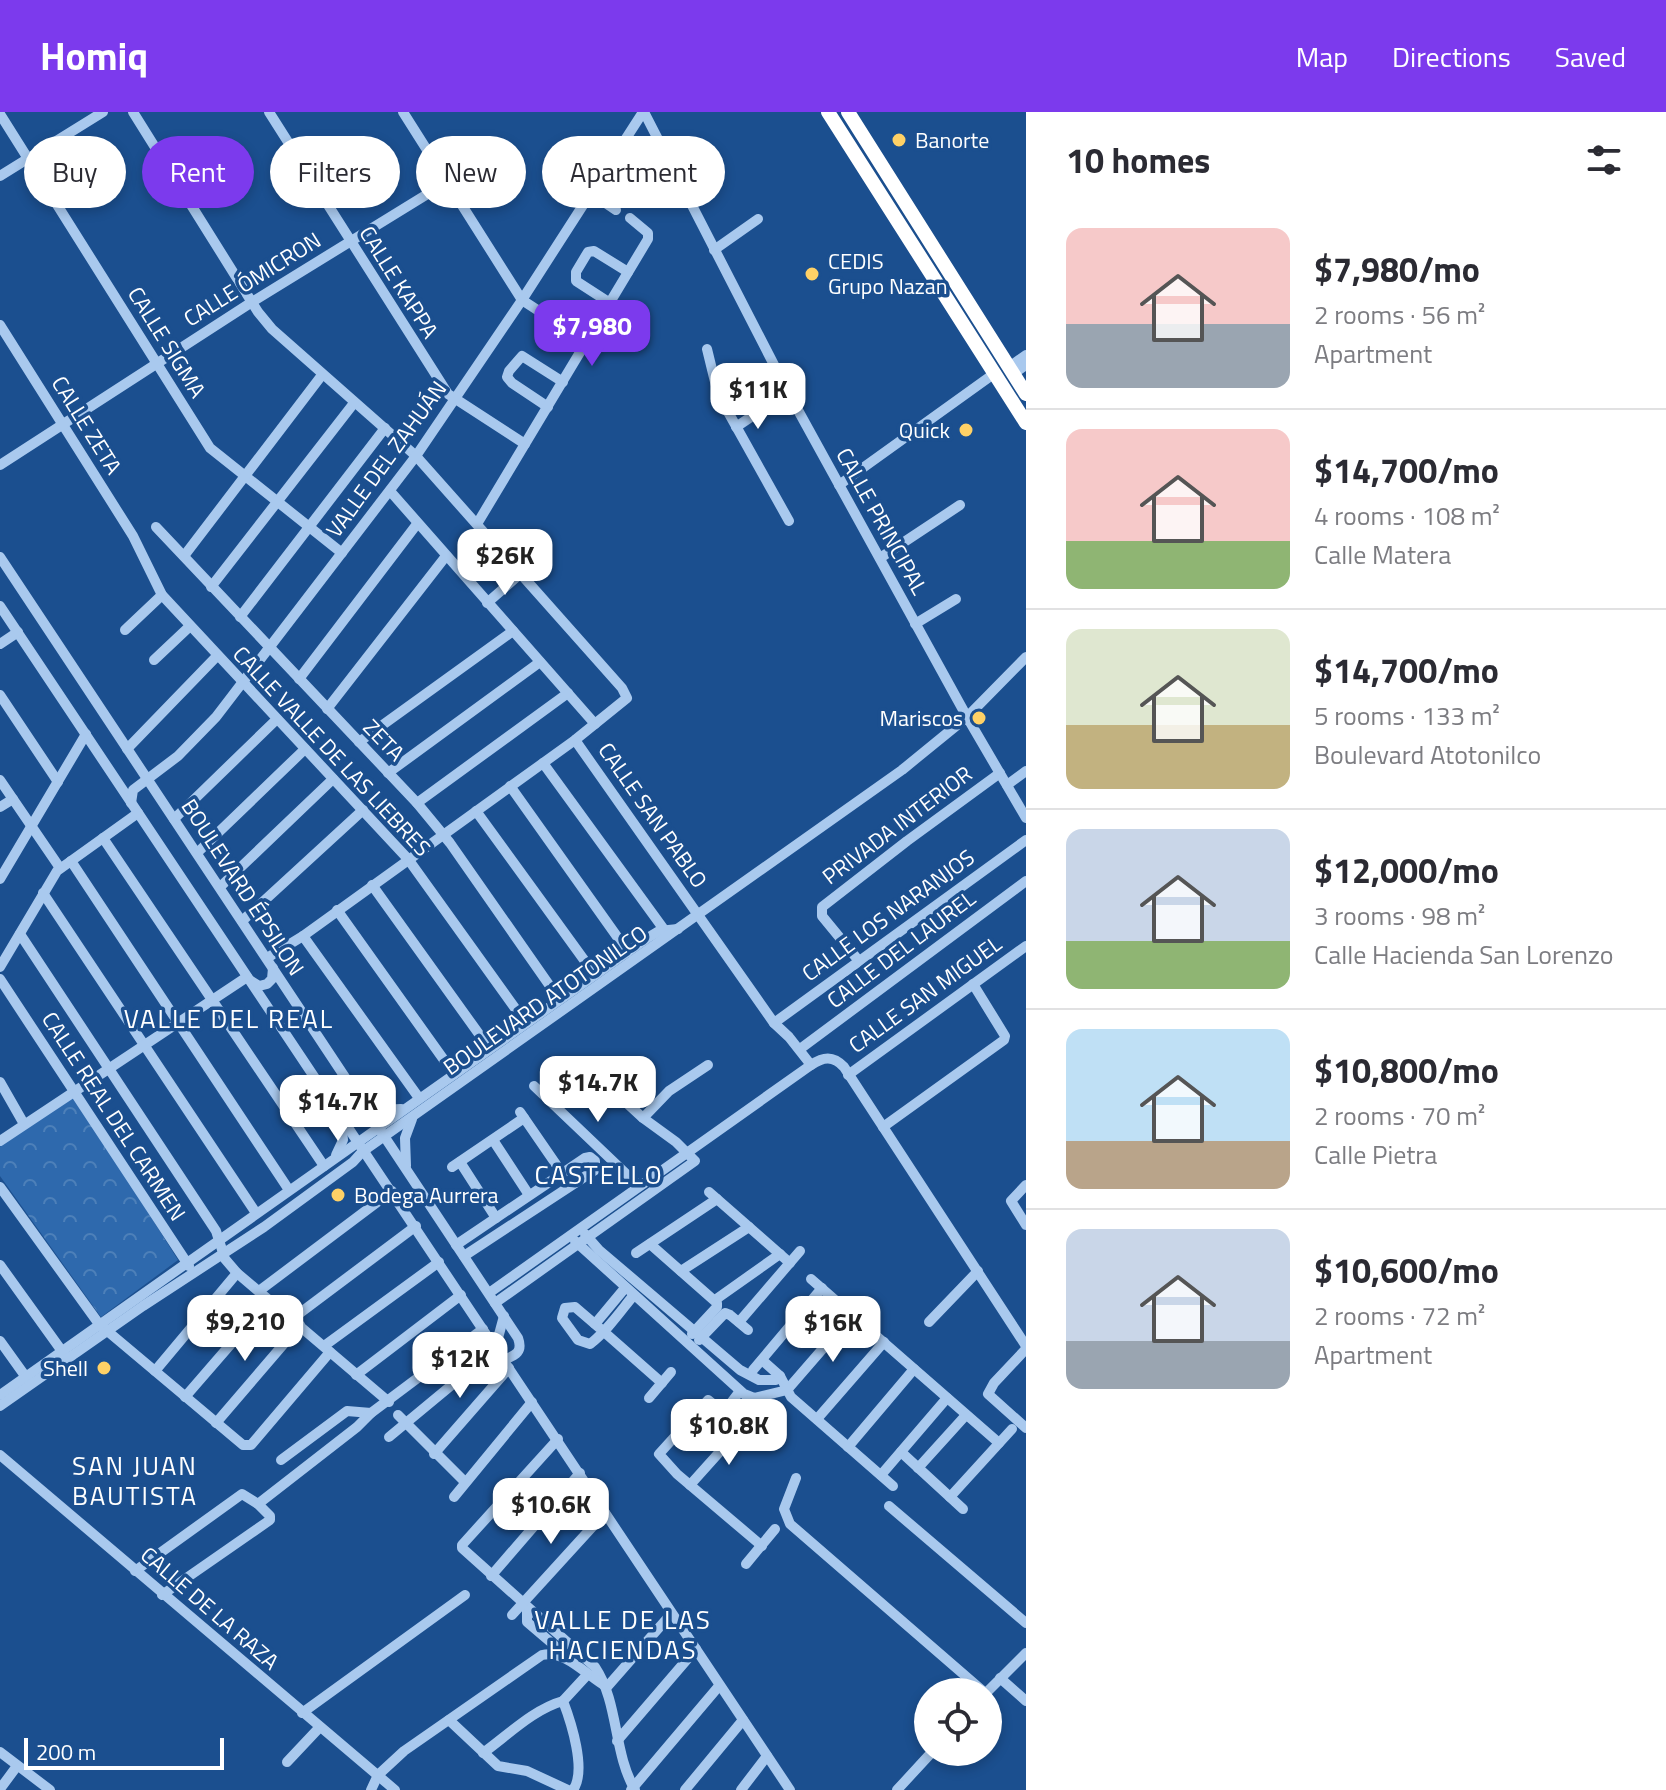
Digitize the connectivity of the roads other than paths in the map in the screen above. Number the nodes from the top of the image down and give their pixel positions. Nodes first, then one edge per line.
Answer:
1 (103, 112) edge
2 (133, 112) edge
3 (269, 112) edge
4 (403, 112) edge
5 (644, 112) edge
6 (828, 112) edge
7 (848, 112) edge
8 (0, 114) edge
9 (64, 136) edge
10 (418, 136) edge
11 (628, 136) edge
12 (24, 152) edge
13 (24, 161) edge
14 (0, 176) edge
15 (416, 201) edge
16 (59, 208) edge
17 (464, 208) edge
18 (581, 208) edge
19 (613, 208) edge
20 (616, 210) dead end
21 (630, 218) dead end
22 (758, 219) dead end
23 (350, 241) junction
24 (714, 250) junction
25 (628, 272) junction
26 (522, 300) junction
27 (252, 302) junction
28 (610, 303) junction
29 (0, 325) edge
30 (588, 343) junction
31 (707, 349) dead end
32 (1026, 355) edge
33 (157, 364) junction
34 (1026, 365) edge
35 (1006, 372) junction
36 (322, 375) junction
37 (563, 382) junction
38 (788, 392) junction
39 (1026, 394) edge
40 (455, 400) junction
41 (354, 403) junction
42 (548, 407) junction
43 (1026, 423) edge
44 (63, 426) junction
45 (736, 427) junction
46 (385, 428) junction
47 (525, 444) junction
48 (416, 456) junction
49 (0, 465) edge
50 (246, 478) junction
51 (839, 485) junction
52 (390, 491) junction
53 (278, 503) junction
54 (960, 505) dead end
55 (789, 521) dead end
56 (417, 524) junction
57 (477, 524) junction
58 (156, 527) dead end
59 (310, 528) junction
60 (139, 547) joint
61 (342, 553) junction
62 (184, 556) junction
63 (446, 556) junction
64 (0, 557) edge
65 (880, 558) junction
66 (520, 574) junction
67 (211, 587) junction
68 (162, 595) junction
69 (956, 599) dead end
70 (487, 603) junction
71 (0, 606) edge
72 (240, 617) junction
73 (915, 624) junction
74 (189, 627) junction
75 (125, 630) dead end
76 (513, 631) junction
77 (18, 632) junction
78 (0, 644) edge
79 (269, 649) junction
80 (217, 656) junction
81 (1026, 657) edge
82 (154, 660) dead end
83 (540, 662) junction
84 (299, 679) junction
85 (242, 682) junction
86 (568, 693) junction
87 (0, 695) edge
88 (327, 709) junction
89 (967, 717) junction
90 (277, 719) junction
91 (595, 724) junction
92 (86, 734) junction
93 (575, 740) junction
94 (359, 742) junction
95 (127, 749) junction
96 (305, 749) junction
97 (543, 763) junction
98 (1026, 771) edge
99 (388, 773) junction
100 (1000, 773) junction
101 (333, 779) junction
102 (0, 780) edge
103 (147, 780) junction
104 (58, 782) junction
105 (1007, 785) junction
106 (510, 786) junction
107 (13, 799) junction
108 (131, 803) junction
109 (417, 803) junction
110 (0, 807) edge
111 (363, 810) junction
112 (476, 811) junction
113 (138, 813) junction
114 (1026, 818) edge
115 (174, 819) junction
116 (32, 828) junction
117 (443, 834) junction
118 (103, 838) junction
119 (1026, 840) edge
120 (17, 852) junction
121 (197, 853) junction
122 (408, 859) junction
123 (71, 861) junction
124 (0, 863) edge
125 (60, 868) junction
126 (0, 879) edge
127 (1026, 881) edge
128 (372, 885) junction
129 (220, 887) junction
130 (43, 893) junction
131 (337, 910) junction
132 (698, 914) junction
133 (242, 921) junction
134 (667, 933) junction
135 (20, 934) junction
136 (303, 936) junction
137 (1026, 946) edge
138 (628, 952) junction
139 (859, 961) junction
140 (270, 962) junction
141 (0, 967) edge
142 (595, 975) junction
143 (248, 978) junction
144 (0, 979) edge
145 (973, 984) junction
146 (559, 999) junction
147 (211, 1000) junction
148 (178, 1022) junction
149 (525, 1022) junction
150 (774, 1023) junction
151 (142, 1046) junction
152 (489, 1048) junction
153 (800, 1049) junction
154 (708, 1065) dead end
155 (811, 1065) junction
156 (108, 1067) junction
157 (591, 1070) dead end
158 (454, 1074) junction
159 (848, 1075) junction
160 (534, 1086) dead end
161 (1, 1087) edge
162 (73, 1090) junction
163 (359, 1098) junction
164 (415, 1102) junction
165 (340, 1115) junction
166 (412, 1118) junction
167 (643, 1118) junction
168 (24, 1124) junction
169 (883, 1127) junction
170 (381, 1132) junction
171 (493, 1140) junction
172 (0, 1141) edge
173 (362, 1146) junction
174 (686, 1151) junction
175 (327, 1164) junction
176 (562, 1173) junction
177 (410, 1175) junction
178 (1026, 1185) edge
179 (639, 1186) junction
180 (0, 1187) edge
181 (289, 1190) junction
182 (529, 1195) junction
183 (396, 1196) junction
184 (256, 1213) junction
185 (496, 1218) junction
186 (1026, 1225) edge
187 (416, 1226) junction
188 (749, 1227) junction
189 (584, 1233) junction
190 (221, 1239) junction
191 (574, 1240) junction
192 (454, 1242) junction
193 (650, 1244) junction
194 (800, 1251) dead end
195 (636, 1253) dead end
196 (780, 1254) junction
197 (224, 1255) junction
198 (464, 1256) junction
199 (439, 1262) junction
200 (186, 1263) junction
201 (790, 1263) junction
202 (0, 1265) edge
203 (681, 1271) junction
204 (978, 1271) junction
205 (237, 1273) junction
206 (195, 1274) junction
207 (811, 1279) dead end
208 (822, 1288) junction
209 (259, 1291) junction
210 (629, 1292) junction
211 (461, 1295) junction
212 (492, 1298) junction
213 (269, 1300) junction
214 (715, 1300) junction
215 (852, 1315) junction
216 (504, 1316) junction
217 (296, 1322) junction
218 (929, 1322) dead end
219 (104, 1327) junction
220 (483, 1329) junction
221 (698, 1335) junction
222 (0, 1341) edge
223 (884, 1342) junction
224 (689, 1344) junction
225 (1026, 1348) edge
226 (327, 1349) junction
227 (65, 1354) junction
228 (504, 1360) junction
229 (762, 1360) junction
230 (1016, 1360) junction
231 (1026, 1368) edge
232 (914, 1369) junction
233 (753, 1370) dead end
234 (155, 1371) junction
235 (671, 1372) dead end
236 (356, 1375) junction
237 (780, 1376) junction
238 (759, 1380) junction
239 (28, 1381) junction
240 (662, 1383) junction
241 (787, 1390) junction
242 (0, 1395) edge
243 (748, 1395) junction
244 (185, 1397) junction
245 (649, 1398) dead end
246 (947, 1398) junction
247 (389, 1402) junction
248 (532, 1402) junction
249 (0, 1406) edge
250 (724, 1412) junction
251 (371, 1413) junction
252 (966, 1415) junction
253 (402, 1419) junction
254 (817, 1419) junction
255 (216, 1423) junction
256 (738, 1423) junction
257 (1026, 1428) edge
258 (1012, 1429) dead end
259 (389, 1437) dead end
260 (754, 1437) dead end
261 (558, 1439) junction
262 (999, 1443) junction
263 (848, 1447) junction
264 (901, 1452) junction
265 (434, 1454) junction
266 (0, 1455) edge
267 (281, 1460) dead end
268 (918, 1468) junction
269 (580, 1473) junction
270 (881, 1475) junction
271 (796, 1478) dead end
272 (464, 1481) junction
273 (690, 1485) junction
274 (893, 1486) dead end
275 (454, 1497) dead end
276 (950, 1497) junction
277 (258, 1504) junction
278 (889, 1506) dead end
279 (963, 1509) dead end
280 (605, 1513) junction
281 (775, 1529) dead end
282 (762, 1546) junction
283 (746, 1564) dead end
284 (135, 1571) junction
285 (491, 1576) junction
286 (162, 1595) junction
287 (465, 1595) dead end
288 (525, 1605) junction
289 (671, 1614) junction
290 (512, 1615) dead end
291 (1025, 1620) edge
292 (555, 1644) junction
293 (696, 1649) junction
294 (1026, 1653) edge
295 (587, 1675) junction
296 (970, 1678) edge
297 (1000, 1678) edge
298 (1002, 1680) edge
299 (719, 1686) junction
300 (607, 1687) junction
301 (563, 1701) junction
302 (1026, 1701) edge
303 (302, 1713) junction
304 (449, 1720) junction
305 (743, 1720) junction
306 (319, 1728) junction
307 (617, 1741) junction
308 (0, 1752) edge
309 (483, 1753) junction
310 (767, 1756) junction
311 (287, 1762) dead end
312 (17, 1766) junction
313 (919, 1766) edge
314 (378, 1775) junction
315 (0, 1789) edge
316 (633, 1789) edge
317 (50, 1790) edge
318 (371, 1790) edge
319 (395, 1790) edge
320 (570, 1790) edge
321 (685, 1790) edge
322 (741, 1790) edge
323 (790, 1790) edge
324 (897, 1790) edge

1 - 9 street
2 - 27 street
3 - 23 street, CALLE KAPPA
4 - 10 street
5 - 11 street, VALLE DEL ZAHUÁN
5 - 24 street, CALLE PRINCIPAL
6 - 35 highway
7 - 35 highway
8 - 12 street, CALLE SIGMA
13 - 14 street
15 - 23 street, CALLE ÓMICRON
16 - 33 street, CALLE SIGMA
17 - 26 street
18 - 26 street, VALLE DEL ZAHUÁN
19 - 20 street
21 - 25 street
22 - 24 street
23 - 27 street, CALLE ÓMICRON
23 - 40 street, CALLE KAPPA
24 - 38 street, CALLE PRINCIPAL
25 - 28 street
25 - 28 street
26 - 30 street
26 - 40 street, VALLE DEL ZAHUÁN
27 - 33 street, CALLE ÓMICRON
27 - 36 street
28 - 30 street
29 - 44 street, CALLE ZETA
30 - 37 street
31 - 45 street
32 - 35 street
33 - 44 street, CALLE ÓMICRON
33 - 50 street, CALLE SIGMA
34 - 35 street
35 - 39 highway
35 - 43 highway
35 - 51 street
36 - 41 street
36 - 50 street
37 - 42 street
37 - 42 street
38 - 45 street
38 - 51 street, CALLE PRINCIPAL
40 - 47 street, CALLE KAPPA
40 - 48 street, VALLE DEL ZAHUÁN
41 - 46 street
41 - 53 street
42 - 47 street
44 - 49 street, CALLE ÓMICRON
44 - 60 street, CALLE ZETA
45 - 55 street
46 - 48 street
46 - 59 street
47 - 57 street
48 - 52 street, VALLE DEL ZAHUÁN
48 - 57 street
50 - 53 street, CALLE SIGMA
50 - 62 street
51 - 65 street, CALLE PRINCIPAL
52 - 56 street
52 - 61 street, VALLE DEL ZAHUÁN
53 - 59 street, CALLE SIGMA
53 - 67 street
54 - 65 street
56 - 63 street
56 - 84 street
57 - 66 street
58 - 62 street, ZETA
59 - 61 street, CALLE SIGMA
59 - 72 street
60 - 68 street, CALLE VALLE DE LAS LIEBRES
61 - 79 street, VALLE DEL ZAHUÁN
62 - 67 street, ZETA
63 - 70 street
63 - 88 street
64 - 95 street, BOULEVARD ÉPSILON
65 - 73 street, CALLE PRINCIPAL
66 - 70 street
66 - 91 street
67 - 72 street, ZETA
68 - 74 street, CALLE VALLE DE LAS LIEBRES
68 - 75 street
69 - 73 street
70 - 76 street
71 - 77 street, BOULEVARD ÉPSILON
72 - 79 street, ZETA
73 - 89 street, CALLE PRINCIPAL
74 - 80 street, CALLE VALLE DE LAS LIEBRES
74 - 82 street
76 - 83 street
76 - 94 street
77 - 78 street
77 - 92 street, BOULEVARD ÉPSILON
79 - 84 street, ZETA
79 - 85 street, VALLE DEL ZAHUÁN
80 - 85 street, CALLE VALLE DE LAS LIEBRES
80 - 95 street
81 - 89 street, BOULEVARD ATOTONILCO
83 - 86 street
83 - 99 street
84 - 88 street, ZETA
85 - 90 street, CALLE VALLE DE LAS LIEBRES
85 - 103 street, VALLE DEL ZAHUÁN
86 - 91 street
86 - 109 street
87 - 104 street
88 - 94 street, ZETA
89 - 100 street, CALLE PRINCIPAL
89 - 132 street, BOULEVARD ATOTONILCO
90 - 96 street, CALLE VALLE DE LAS LIEBRES
90 - 115 street
91 - 93 street
92 - 104 street
92 - 108 street, BOULEVARD ÉPSILON
93 - 97 street
93 - 132 street, CALLE SAN PABLO
94 - 99 street, ZETA
95 - 103 street, BOULEVARD ÉPSILON
96 - 101 street, CALLE VALLE DE LAS LIEBRES
96 - 121 street
97 - 106 street
97 - 134 street
98 - 105 street
99 - 109 street, ZETA
100 - 105 street, CALLE PRINCIPAL
100 - 139 street, PRIVADA INTERIOR
101 - 111 street, CALLE VALLE DE LAS LIEBRES
101 - 129 street
102 - 107 street
103 - 108 street, VALLE DEL ZAHUÁN
103 - 115 street, BOULEVARD ÉPSILON
104 - 116 street
105 - 114 street, CALLE PRINCIPAL
106 - 112 street
106 - 138 street
107 - 110 street
107 - 116 street
108 - 113 street, BOULEVARD ÉPSILON
109 - 117 street, ZETA
111 - 122 street, CALLE VALLE DE LAS LIEBRES
111 - 133 street
112 - 117 street
112 - 142 street
113 - 118 street
113 - 143 street, BOULEVARD ÉPSILON
115 - 121 street, BOULEVARD ÉPSILON
116 - 120 street
116 - 125 street
117 - 122 street
117 - 146 street, ZETA
118 - 123 street
118 - 147 street
119 - 139 street, CALLE LOS NARANJOS
120 - 124 street
120 - 126 street
121 - 129 street, BOULEVARD ÉPSILON
122 - 128 street
122 - 149 street, CALLE VALLE DE LAS LIEBRES
123 - 125 street
123 - 148 street
125 - 130 street
127 - 153 street, CALLE DEL LAUREL
128 - 131 street
128 - 152 street
129 - 133 street, BOULEVARD ÉPSILON
130 - 135 street
130 - 151 street
131 - 136 street
131 - 158 street
132 - 134 street, BOULEVARD ATOTONILCO
132 - 150 street, CALLE SAN PABLO
133 - 140 street, BOULEVARD ÉPSILON
134 - 138 street, BOULEVARD ATOTONILCO
134 - 166 street, BOULEVARD ATOTONILCO
135 - 141 street
135 - 156 street
136 - 140 street
136 - 164 street
137 - 145 street, CALLE SAN MIGUEL
138 - 142 street, BOULEVARD ATOTONILCO
139 - 150 street, CALLE LOS NARANJOS
140 - 143 street
140 - 163 street, BOULEVARD ÉPSILON
142 - 146 street, BOULEVARD ATOTONILCO
143 - 147 street
143 - 165 street, BOULEVARD ÉPSILON
144 - 162 street, CALLE REAL DEL CARMEN
145 - 159 street, CALLE SAN MIGUEL
145 - 169 street
146 - 149 street, BOULEVARD ATOTONILCO
147 - 148 street
147 - 175 street
148 - 151 street
148 - 181 street
149 - 152 street, BOULEVARD ATOTONILCO
150 - 153 street, CALLE SAN PABLO
151 - 156 street
151 - 184 street
152 - 158 street, BOULEVARD ATOTONILCO
153 - 155 street, CALLE SAN PABLO
154 - 167 street
155 - 159 street
155 - 174 street
156 - 162 street
156 - 190 street
157 - 167 street
158 - 164 street, BOULEVARD ATOTONILCO
159 - 169 street
160 - 179 street
161 - 168 street
162 - 168 street
162 - 200 street, CALLE REAL DEL CARMEN
163 - 164 street
163 - 170 street, BOULEVARD ÉPSILON
164 - 170 street, BOULEVARD ATOTONILCO
165 - 173 street, BOULEVARD ÉPSILON
165 - 175 street
166 - 170 street, BOULEVARD ATOTONILCO
166 - 177 street
167 - 174 street
168 - 172 street
169 - 204 street
170 - 173 street, BOULEVARD ATOTONILCO
170 - 177 street, BOULEVARD ÉPSILON
171 - 176 street
171 - 182 street
171 - 185 street
173 - 175 street, BOULEVARD ATOTONILCO
173 - 183 street, BOULEVARD ÉPSILON
173 - 197 street, BOULEVARD ATOTONILCO
174 - 179 street
174 - 189 street
175 - 181 street, BOULEVARD ATOTONILCO
176 - 182 street
176 - 198 street
177 - 192 street, BOULEVARD ÉPSILON
178 - 186 street
179 - 189 street
180 - 219 street
181 - 184 street, BOULEVARD ATOTONILCO
182 - 185 street
183 - 187 street, BOULEVARD ÉPSILON
183 - 192 street, BOULEVARD ÉPSILON
183 - 209 street
184 - 190 street, BOULEVARD ATOTONILCO
185 - 192 street
187 - 199 street, BOULEVARD ÉPSILON
187 - 217 street
188 - 193 street
188 - 196 street
188 - 203 street
189 - 191 street
189 - 221 street
190 - 197 street
190 - 200 street, BOULEVARD ATOTONILCO
191 - 210 street
191 - 212 street
192 - 198 street, BOULEVARD ÉPSILON
193 - 195 street
193 - 203 street
194 - 201 street
196 - 201 street
196 - 214 street
197 - 205 street
197 - 206 street, BOULEVARD ATOTONILCO
198 - 212 street, BOULEVARD ÉPSILON
199 - 211 street, BOULEVARD ÉPSILON
199 - 226 street
200 - 206 street, CALLE REAL DEL CARMEN
200 - 219 street, BOULEVARD ATOTONILCO
201 - 221 street
202 - 227 street
203 - 214 street
204 - 218 street
204 - 225 street
205 - 209 street
205 - 234 street
206 - 219 street, BOULEVARD ATOTONILCO
207 - 208 street
208 - 215 street
208 - 229 street
209 - 213 street
210 - 224 street
210 - 240 street
211 - 220 street, BOULEVARD ÉPSILON
211 - 236 street
212 - 216 street, BOULEVARD ÉPSILON
213 - 217 street
213 - 244 street
214 - 221 street
215 - 223 street
215 - 241 street
216 - 228 street
216 - 228 street, BOULEVARD ÉPSILON
217 - 226 street
217 - 255 street
219 - 227 street, BOULEVARD ATOTONILCO
219 - 234 street
220 - 228 street, BOULEVARD ÉPSILON
220 - 247 street
221 - 224 street
221 - 238 street
222 - 239 street
223 - 232 street
223 - 254 street
224 - 243 street
225 - 230 street
226 - 236 street
226 - 255 street
227 - 239 street, BOULEVARD ATOTONILCO
228 - 248 street, BOULEVARD ÉPSILON
228 - 253 street
228 - 265 street
229 - 233 street
229 - 237 street
230 - 231 street
230 - 257 street
232 - 246 street
232 - 263 street
234 - 244 street
235 - 240 street
236 - 247 street
237 - 238 street
237 - 241 street
238 - 243 street
239 - 242 street, BOULEVARD ATOTONILCO
239 - 249 street, BOULEVARD ATOTONILCO
240 - 245 street
241 - 243 street
241 - 254 street
243 - 250 street
243 - 256 street
244 - 255 street
246 - 252 street
246 - 264 street
247 - 251 street
248 - 261 street, BOULEVARD ÉPSILON
248 - 272 street
250 - 256 street
250 - 273 street
251 - 267 street
251 - 277 street
252 - 262 street
252 - 268 street
253 - 259 street
253 - 265 street
254 - 263 street
256 - 260 street
256 - 273 street
258 - 262 street
261 - 269 street, BOULEVARD ÉPSILON
261 - 285 street
262 - 276 street
263 - 270 street
264 - 268 street
264 - 270 street
265 - 272 street
266 - 284 street, CALLE DE LA RAZA
268 - 276 street
269 - 280 street, BOULEVARD ÉPSILON
269 - 285 street
270 - 274 street
271 - 296 street
272 - 275 street
273 - 282 street
276 - 279 street
277 - 284 street
277 - 286 street
278 - 291 street
280 - 288 street
280 - 289 street, BOULEVARD ÉPSILON
281 - 282 street
282 - 283 street
284 - 286 street, CALLE DE LA RAZA
285 - 288 street
286 - 303 street, CALLE DE LA RAZA
287 - 303 street
288 - 290 street
288 - 292 street
289 - 293 street, BOULEVARD ÉPSILON
289 - 300 street
292 - 295 street
292 - 300 street
292 - 304 street
293 - 299 street, BOULEVARD ÉPSILON
293 - 307 street
294 - 297 street
295 - 300 street
295 - 301 street
298 - 302 street
299 - 305 street, BOULEVARD ÉPSILON
299 - 316 street
300 - 307 street
301 - 309 street
301 - 320 street
303 - 306 street, CALLE DE LA RAZA
304 - 309 street
304 - 314 street
305 - 310 street, BOULEVARD ÉPSILON
305 - 321 street
306 - 311 street
306 - 314 street, CALLE DE LA RAZA
307 - 316 street
308 - 312 street
309 - 320 street
310 - 322 street
310 - 323 street, BOULEVARD ÉPSILON
312 - 315 street
312 - 317 street
313 - 324 street
314 - 318 street
314 - 319 street, CALLE DE LA RAZA

